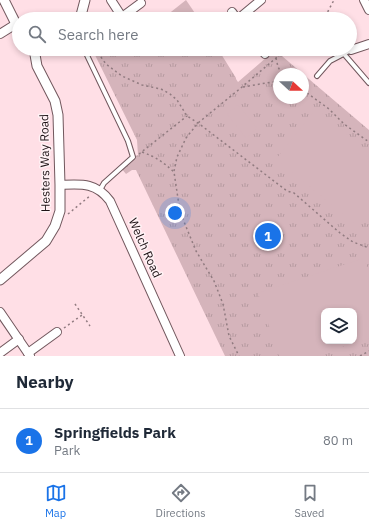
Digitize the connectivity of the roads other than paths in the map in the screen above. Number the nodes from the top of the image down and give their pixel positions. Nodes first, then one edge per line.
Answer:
1 (4, 0) edge
2 (85, 0) edge
3 (111, 0) edge
4 (261, 0) edge
5 (364, 0) edge
6 (141, 3) dead end
7 (369, 10) edge
8 (82, 12) edge
9 (119, 12) edge
10 (128, 12) edge
11 (246, 12) edge
12 (12, 17) edge
13 (12, 29) edge
14 (0, 34) edge
15 (369, 44) edge
16 (357, 48) edge
17 (35, 56) edge
18 (87, 56) edge
19 (339, 56) edge
20 (350, 56) edge
21 (317, 76) dead end
22 (369, 83) edge
23 (60, 185) junction
24 (99, 189) junction
25 (0, 280) edge
26 (0, 312) edge
27 (57, 332) road end
28 (19, 339) junction
29 (0, 353) edge
30 (29, 354) edge
31 (180, 356) edge

1 - 12 street
2 - 8 street
3 - 9 street
4 - 11 street
5 - 7 street
6 - 10 street
13 - 14 street
15 - 16 street
17 - 23 street, Hesters Way Road
18 - 24 lane
19 - 21 lane
20 - 22 lane
23 - 24 street
23 - 25 street, Hesters Way Road
24 - 31 street, Welch Road
26 - 28 street
27 - 30 street
28 - 29 street
28 - 30 street

